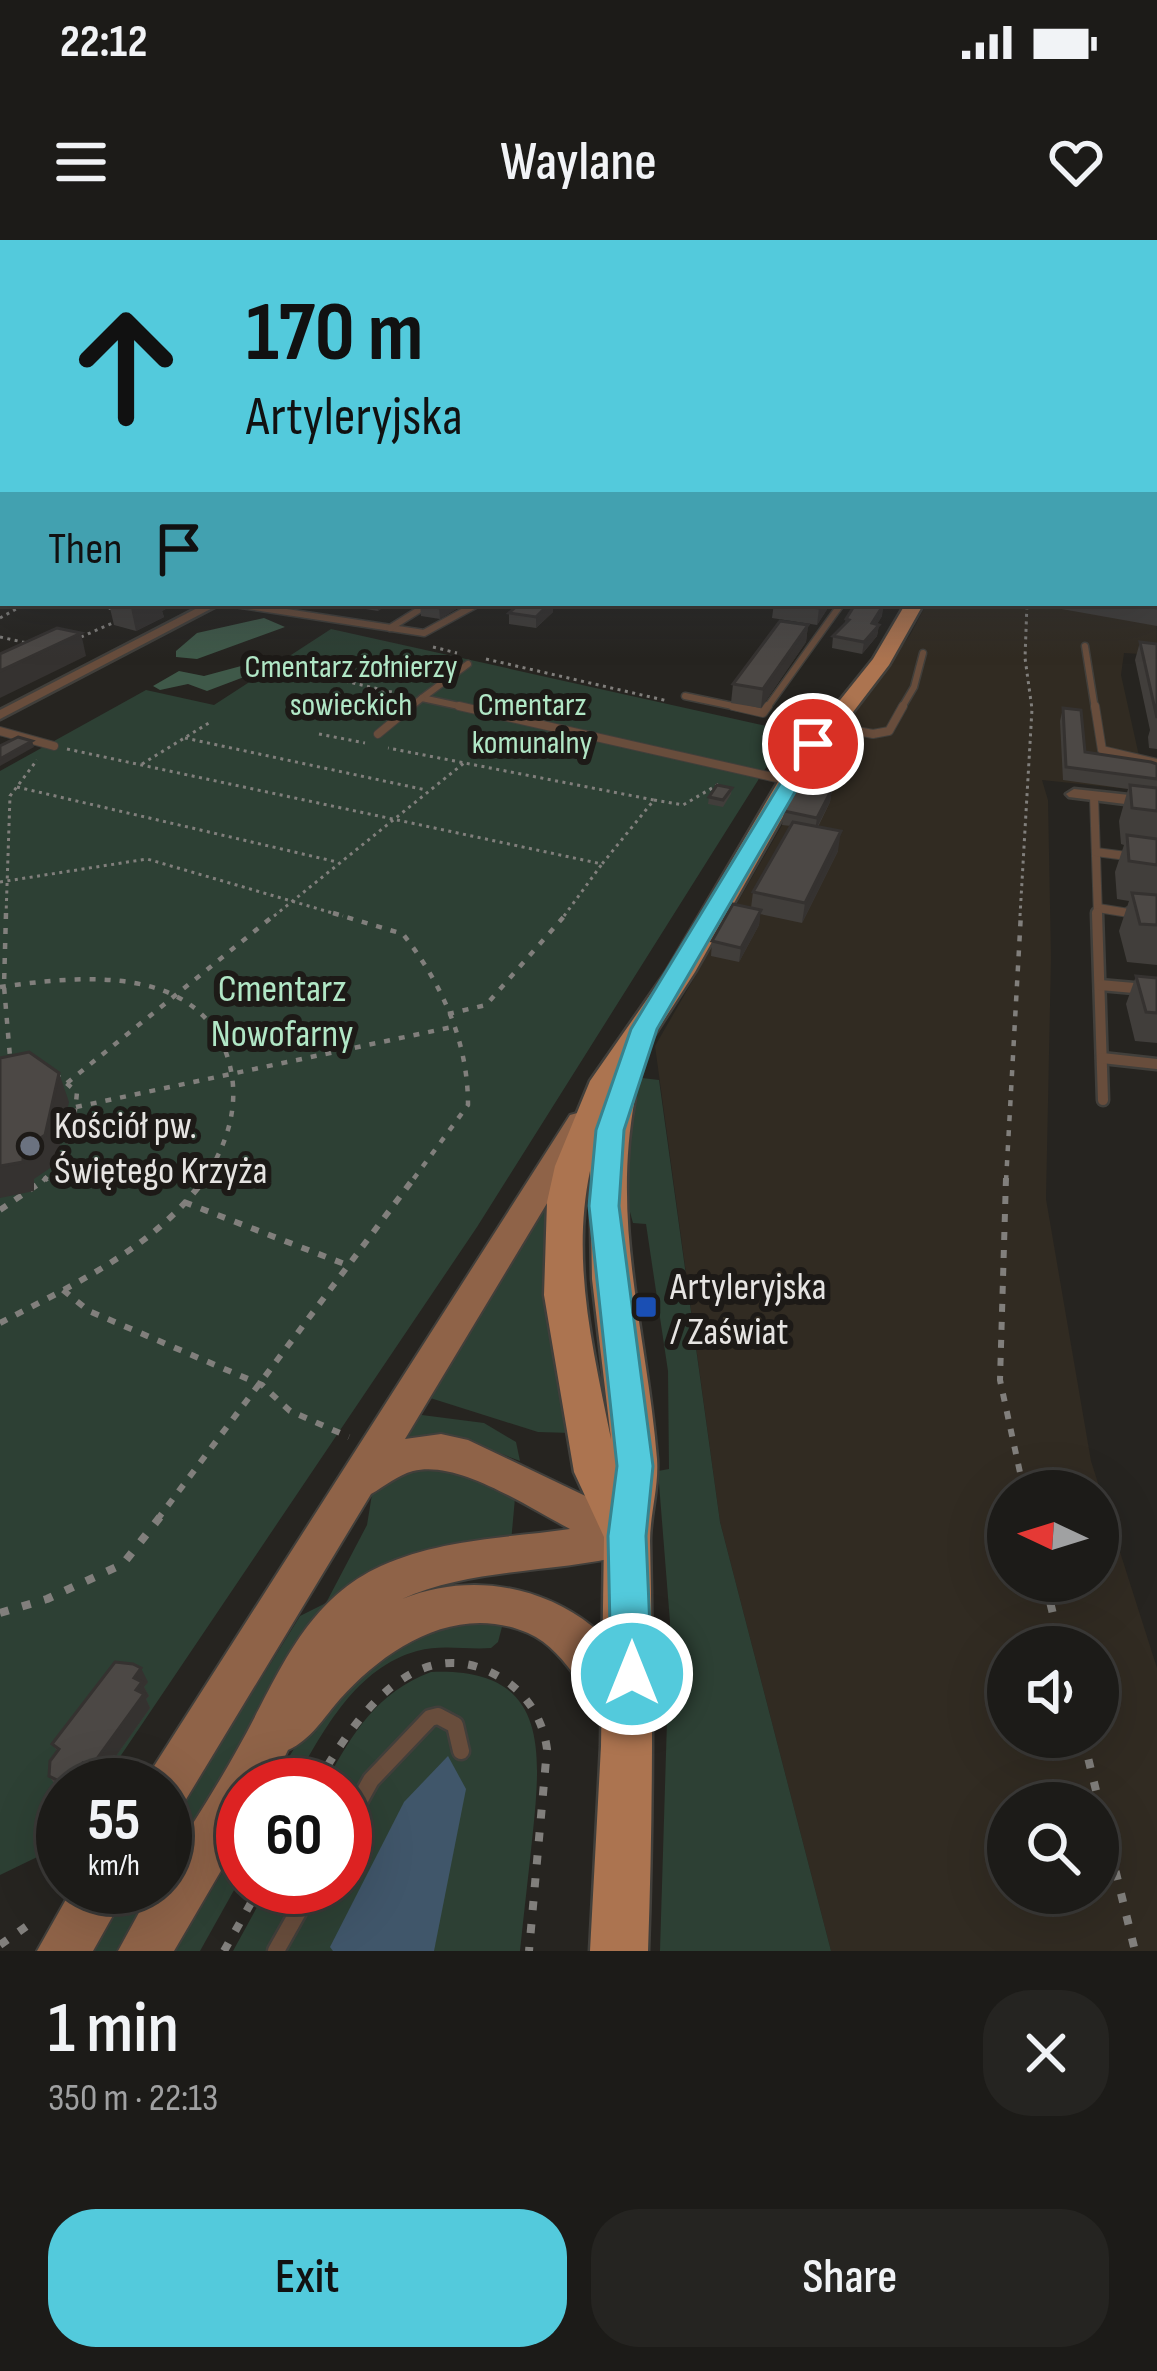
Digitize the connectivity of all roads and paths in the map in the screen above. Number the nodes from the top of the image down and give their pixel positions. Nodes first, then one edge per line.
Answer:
1 (101, 606) edge
2 (210, 606) edge
3 (247, 606) edge
4 (425, 606) edge
5 (473, 606) edge
6 (840, 606) edge
7 (913, 606) edge
8 (1028, 606) edge
9 (110, 608) dead end
10 (114, 622) dead end
11 (389, 628) junction
12 (0, 637) edge
13 (75, 640) edge
14 (416, 643) dead end
15 (37, 645) edge
16 (1085, 646) dead end
17 (458, 653) dead end
18 (923, 653) dead end
19 (480, 658) dead end
20 (467, 664) dead end
21 (294, 669) dead end
22 (421, 699) junction
23 (686, 700) joint
24 (0, 715) edge
25 (212, 721) dead end
26 (766, 722) dead end
27 (815, 728) junction
28 (0, 731) edge
29 (319, 734) dead end
30 (378, 734) dead end
31 (185, 738) junction
32 (54, 746) junction
33 (465, 763) junction
34 (142, 764) junction
35 (1157, 764) edge
36 (741, 771) junction
37 (790, 782) junction
38 (16, 787) junction
39 (428, 791) junction
40 (1074, 794) dead end
41 (1094, 796) junction
42 (654, 800) junction
43 (1157, 803) edge
44 (392, 818) junction
45 (1096, 852) junction
46 (1157, 860) edge
47 (337, 862) junction
48 (602, 864) junction
49 (2, 881) edge
50 (291, 899) junction
51 (1097, 908) junction
52 (1157, 918) edge
53 (1100, 985) junction
54 (2, 987) edge
55 (1157, 990) edge
56 (179, 996) junction
57 (448, 1014) junction
58 (453, 1027) junction
59 (644, 1029) junction
60 (1102, 1058) junction
61 (1157, 1064) edge
62 (11, 1075) edge
63 (57, 1076) edge
64 (232, 1076) junction
65 (606, 1081) junction
66 (67, 1083) junction
67 (1103, 1100) dead end
68 (76, 1107) junction
69 (184, 1202) junction
70 (0, 1210) edge
71 (0, 1220) edge
72 (349, 1266) junction
73 (63, 1290) junction
74 (0, 1323) edge
75 (262, 1384) junction
76 (355, 1461) junction
77 (1019, 1470) edge
78 (627, 1536) junction
79 (0, 1613) edge
80 (631, 1708) junction
81 (461, 1751) dead end
82 (183, 1758) edge
83 (258, 1758) edge
84 (265, 1758) edge
85 (1088, 1758) edge
86 (372, 1779) edge
87 (216, 1832) edge
88 (80, 1914) edge
89 (245, 1914) edge
90 (297, 1914) edge
91 (59, 1939) edge
92 (0, 1946) edge
93 (144, 1951) edge
94 (224, 1951) edge
95 (276, 1951) edge
96 (619, 1951) edge
97 (1135, 1951) edge

1 - 9 path
2 - 24 street
3 - 11 lane
4 - 11 lane
5 - 11 lane
6 - 23 lane
7 - 27 main road
8 - 77 path
10 - 13 path
12 - 15 path
14 - 17 path
16 - 35 lane
18 - 27 lane
19 - 23 path
20 - 22 lane
21 - 22 path
22 - 30 lane
22 - 36 lane
25 - 31 path
26 - 27 path
27 - 37 main road
28 - 32 lane
29 - 33 path
31 - 34 path
31 - 39 path
32 - 34 path
32 - 38 path
33 - 39 path
33 - 42 path
34 - 44 path
36 - 37 lane
36 - 42 path
37 - 59 main road
38 - 47 path
38 - 49 path
39 - 44 path
40 - 41 street
41 - 43 street
41 - 45 lane
42 - 48 path
44 - 47 path
44 - 48 path
45 - 46 lane
45 - 51 lane
47 - 50 path
48 - 57 path
49 - 50 path
49 - 54 path
50 - 56 path
50 - 57 path
51 - 52 lane
51 - 53 lane
53 - 55 lane
53 - 60 lane
54 - 56 path
54 - 62 path
56 - 64 path
56 - 66 path
57 - 58 path
58 - 64 path
58 - 72 path
59 - 65 main road
59 - 78 main road
60 - 61 lane
60 - 67 lane
63 - 66 path
64 - 68 path
64 - 69 path
65 - 76 street
65 - 78 main road
66 - 68 path
68 - 70 path
69 - 72 path
69 - 73 path
70 - 71 path
72 - 75 path
73 - 74 path
73 - 75 path
75 - 76 path
75 - 79 path
76 - 78 street
76 - 82 street
78 - 80 main road
78 - 83 street
80 - 84 street
80 - 96 main road
81 - 86 lane
85 - 97 path
87 - 93 street
88 - 91 street
89 - 94 path
90 - 95 lane
91 - 92 path

